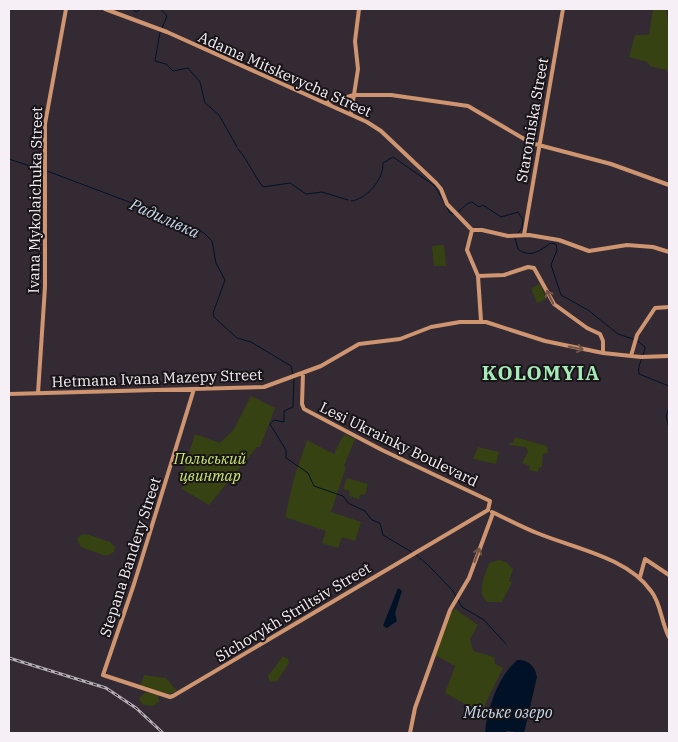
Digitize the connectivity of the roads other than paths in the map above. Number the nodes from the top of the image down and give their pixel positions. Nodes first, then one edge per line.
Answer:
1 (66, 9) edge
2 (105, 9) edge
3 (359, 9) edge
4 (563, 9) edge
5 (354, 95) junction
6 (326, 103) junction
7 (351, 114) junction
8 (540, 145) junction
9 (669, 185) edge
10 (472, 230) junction
11 (519, 235) junction
12 (669, 252) edge
13 (478, 276) junction
14 (669, 307) edge
15 (481, 321) junction
16 (603, 353) junction
17 (630, 356) junction
18 (669, 356) edge
19 (303, 373) junction
20 (194, 388) junction
21 (9, 394) edge
22 (38, 394) junction
23 (488, 510) junction
24 (494, 513) junction
25 (669, 575) edge
26 (640, 577) junction
27 (669, 637) edge
28 (103, 675) joint
29 (410, 733) edge

1 - 22 street, Ivana Mykolaichuka Street
2 - 6 street, Adama Mitskevycha Street
3 - 5 street
4 - 8 street, Staromiska Street
5 - 6 street
5 - 7 street
5 - 8 street
6 - 7 street, Adama Mitskevycha Street
7 - 10 street, Adama Mitskevycha Street
8 - 9 street
8 - 11 street, Staromiska Street
10 - 11 street
10 - 13 street
11 - 12 street
13 - 15 street
16 -> 13 street
14 - 17 street
15 -> 16 street, Hetmana Ivana Mazepy Street
15 - 19 street, Hetmana Ivana Mazepy Street
16 - 17 street, Hetmana Ivana Mazepy Street
17 - 18 street, Hetmana Ivana Mazepy Street
19 - 20 street, Hetmana Ivana Mazepy Street
19 - 23 street, Lesi Ukrainky Boulevard
20 - 22 street, Hetmana Ivana Mazepy Street
20 - 28 street, Stepana Bandery Street
21 - 22 street, Hetmana Ivana Mazepy Street
23 - 24 street
23 - 28 street, Sichovykh Striltsiv Street
24 - 26 street
29 -> 24 street
25 - 26 street
26 - 27 street

